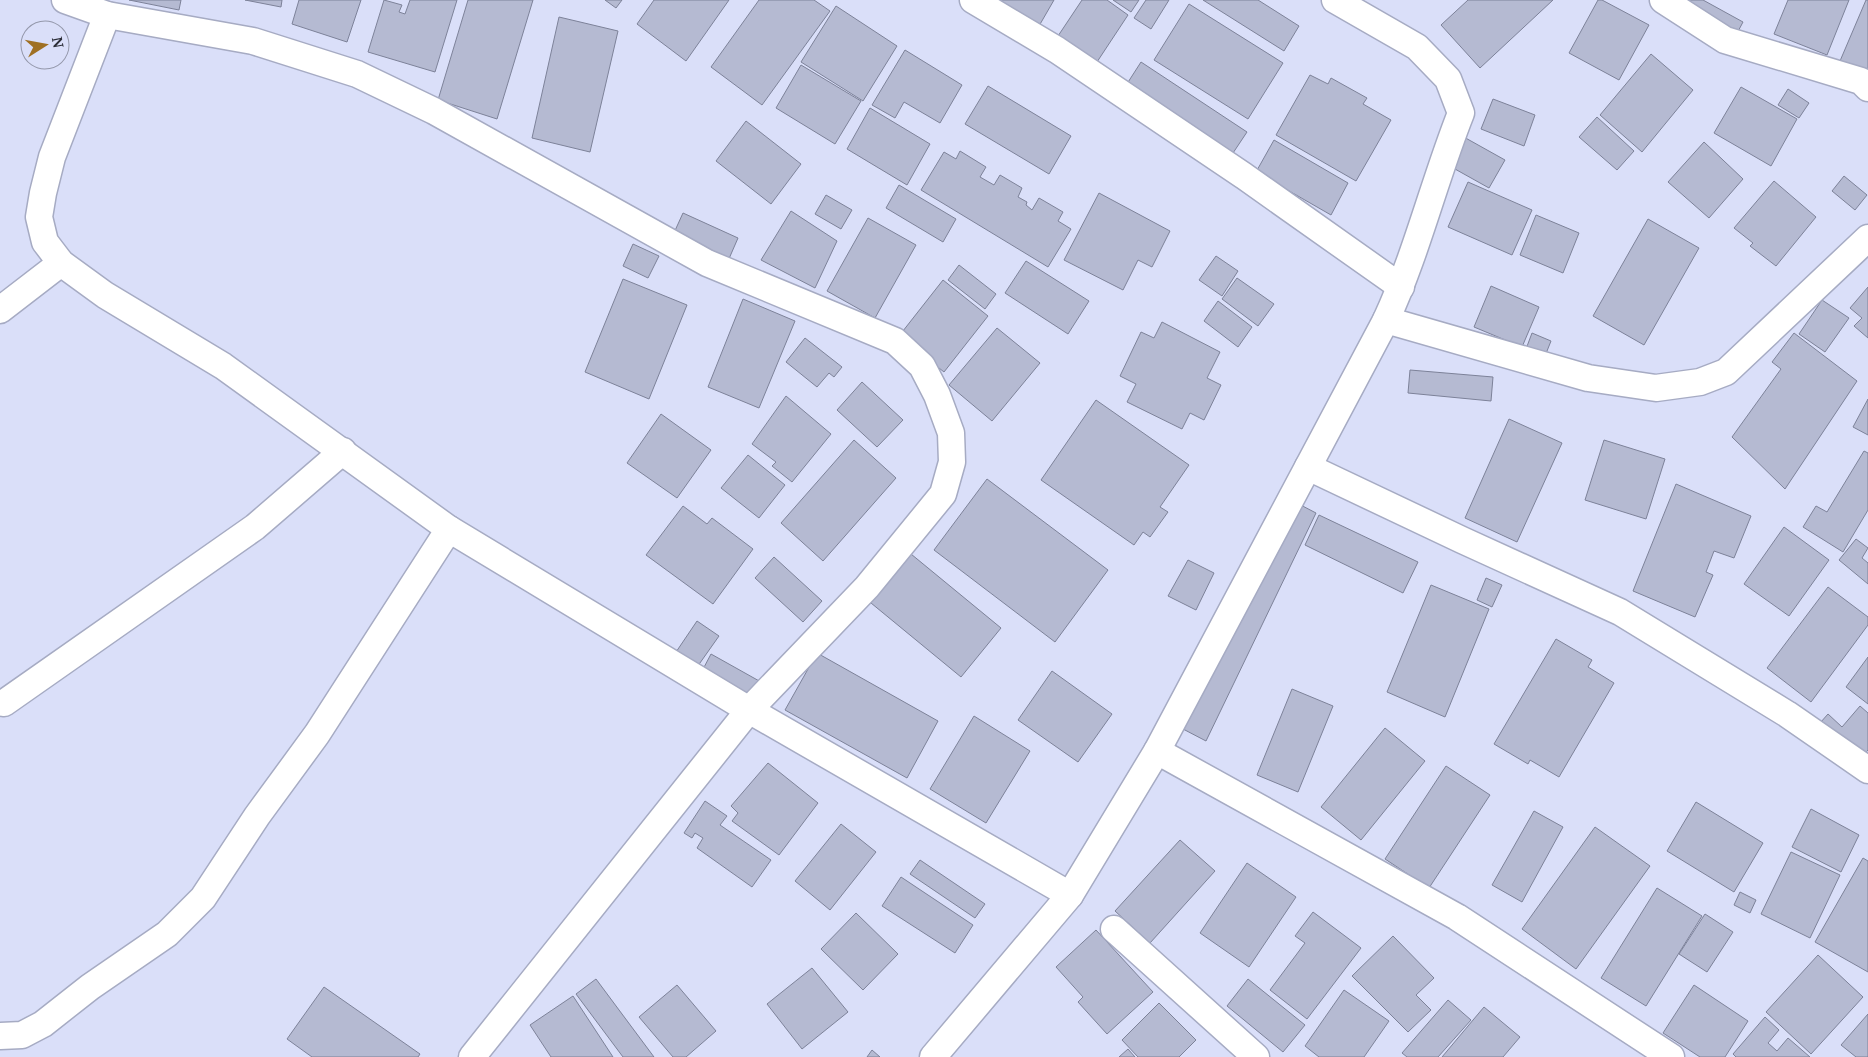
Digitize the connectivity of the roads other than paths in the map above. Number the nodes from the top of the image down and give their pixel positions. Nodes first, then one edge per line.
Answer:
1 (65, 0) edge
2 (973, 0) edge
3 (1335, 0) edge
4 (1663, 0) edge
5 (107, 15) junction
6 (1868, 88) edge
7 (1868, 238) edge
8 (61, 262) junction
9 (1401, 288) junction
10 (0, 310) edge
11 (1386, 320) junction
12 (342, 451) junction
13 (1308, 467) junction
14 (449, 529) junction
15 (4, 703) dead end
16 (749, 710) junction
17 (1157, 751) junction
18 (1868, 770) edge
19 (1070, 895) junction
20 (1114, 929) dead end
21 (0, 1036) edge
22 (472, 1057) edge
23 (932, 1057) edge
24 (1256, 1057) edge
25 (1671, 1057) edge

1 - 5 street
2 - 9 street
3 - 9 street
4 - 6 street
5 - 8 street
5 - 16 street
7 - 11 street
8 - 10 street
8 - 12 street
9 - 11 street
11 - 13 street
12 - 14 street
12 - 15 street
13 - 17 street
13 - 18 street
14 - 16 street
14 - 21 street
16 - 19 street
16 - 22 street
17 - 19 street
17 - 25 street
19 - 23 street
20 - 24 street

